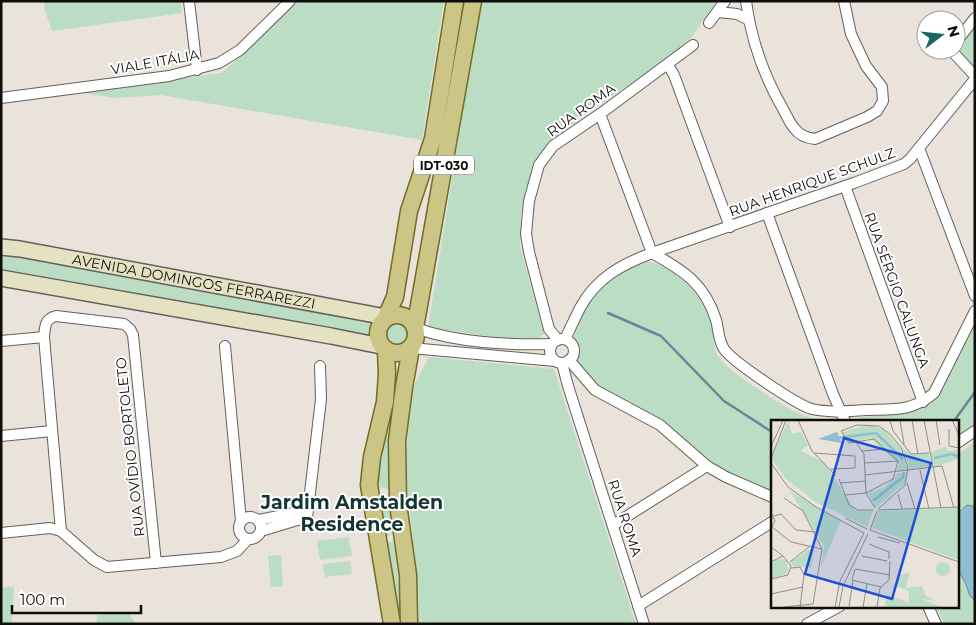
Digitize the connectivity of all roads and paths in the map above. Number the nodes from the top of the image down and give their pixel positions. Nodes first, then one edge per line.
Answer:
1 (189, 1) edge
2 (290, 1) edge
3 (455, 1) edge
4 (473, 1) edge
5 (725, 1) edge
6 (746, 1) edge
7 (844, 1) edge
8 (718, 12) junction
9 (975, 18) edge
10 (749, 20) junction
11 (709, 24) dead end
12 (966, 29) edge
13 (693, 45) dead end
14 (960, 60) edge
15 (668, 65) junction
16 (197, 70) junction
17 (975, 77) edge
18 (1, 98) edge
19 (600, 114) junction
20 (919, 148) junction
21 (845, 186) junction
22 (768, 213) junction
23 (730, 227) junction
24 (1, 247) edge
25 (652, 252) junction
26 (1, 278) edge
27 (975, 296) edge
28 (975, 311) edge
29 (386, 317) junction
30 (415, 328) junction
31 (44, 337) junction
32 (1, 341) edge
33 (558, 341) junction
34 (225, 346) dead end
35 (383, 348) junction
36 (411, 348) junction
37 (562, 361) junction
38 (320, 366) dead end
39 (923, 402) junction
40 (840, 411) junction
41 (844, 420) edge
42 (52, 431) junction
43 (975, 431) edge
44 (1, 436) edge
45 (958, 442) edge
46 (707, 466) junction
47 (371, 496) junction
48 (771, 497) edge
49 (398, 504) junction
50 (308, 514) junction
51 (258, 520) junction
52 (241, 521) junction
53 (771, 523) edge
54 (613, 525) junction
55 (60, 531) junction
56 (261, 531) junction
57 (1, 533) edge
58 (244, 536) junction
59 (401, 536) junction
60 (377, 537) junction
61 (156, 563) junction
62 (638, 606) junction
63 (836, 608) edge
64 (929, 608) edge
65 (392, 624) edge
66 (409, 624) edge
67 (644, 624) edge
68 (807, 624) edge
69 (936, 624) edge

1 - 16 street
2 - 16 street, VIALE ITÁLIA
3 - 29 main road, IDT-030
4 - 30 main road, IDT-030
5 - 8 street
6 - 10 street
7 - 10 street
8 - 10 street
8 - 11 street
9 - 12 street
13 - 15 street, RUA ROMA
14 - 17 street
15 - 19 street, RUA ROMA
15 - 23 street
16 - 18 street, VIALE ITÁLIA
17 - 20 street, RUA HENRIQUE SCHULZ
19 - 25 street
19 - 33 street, RUA ROMA
20 - 21 street, RUA HENRIQUE SCHULZ
20 - 27 street
21 - 22 street, RUA HENRIQUE SCHULZ
21 - 39 street, RUA SÉRGIO CALUNGA
22 - 23 street, RUA HENRIQUE SCHULZ
22 - 40 street
23 - 25 street, RUA HENRIQUE SCHULZ
24 - 29 main road, AVENIDA DOMINGOS FERRAREZZI
25 - 33 street, RUA HENRIQUE SCHULZ
25 - 40 street
26 - 35 main road
28 - 39 street
29 - 30 main road
29 - 35 main road
30 - 33 street
30 - 36 main road
31 - 32 street
31 - 42 street
31 - 61 street, RUA OVÍDIO BORTOLETO
33 - 37 street, RUA ROMA
33 - 37 street, RUA ROMA
34 - 52 street
35 - 36 main road
35 - 47 main road
36 - 37 street
36 - 49 main road
37 - 46 street
37 - 54 street, RUA ROMA
38 - 50 street
39 - 40 street
40 - 41 street
42 - 44 street
42 - 55 street
43 - 45 street
46 - 48 street
46 - 54 street
47 - 49 main road
47 - 60 main road
49 - 59 main road
50 - 51 street
50 - 56 street
51 - 52 street
51 - 56 street
52 - 58 street
53 - 62 street
54 - 62 street, RUA ROMA
55 - 57 street
55 - 61 street
56 - 58 street
58 - 61 street
59 - 60 main road
59 - 66 main road
60 - 65 main road
62 - 67 street, RUA ROMA
63 - 68 street
64 - 69 street

